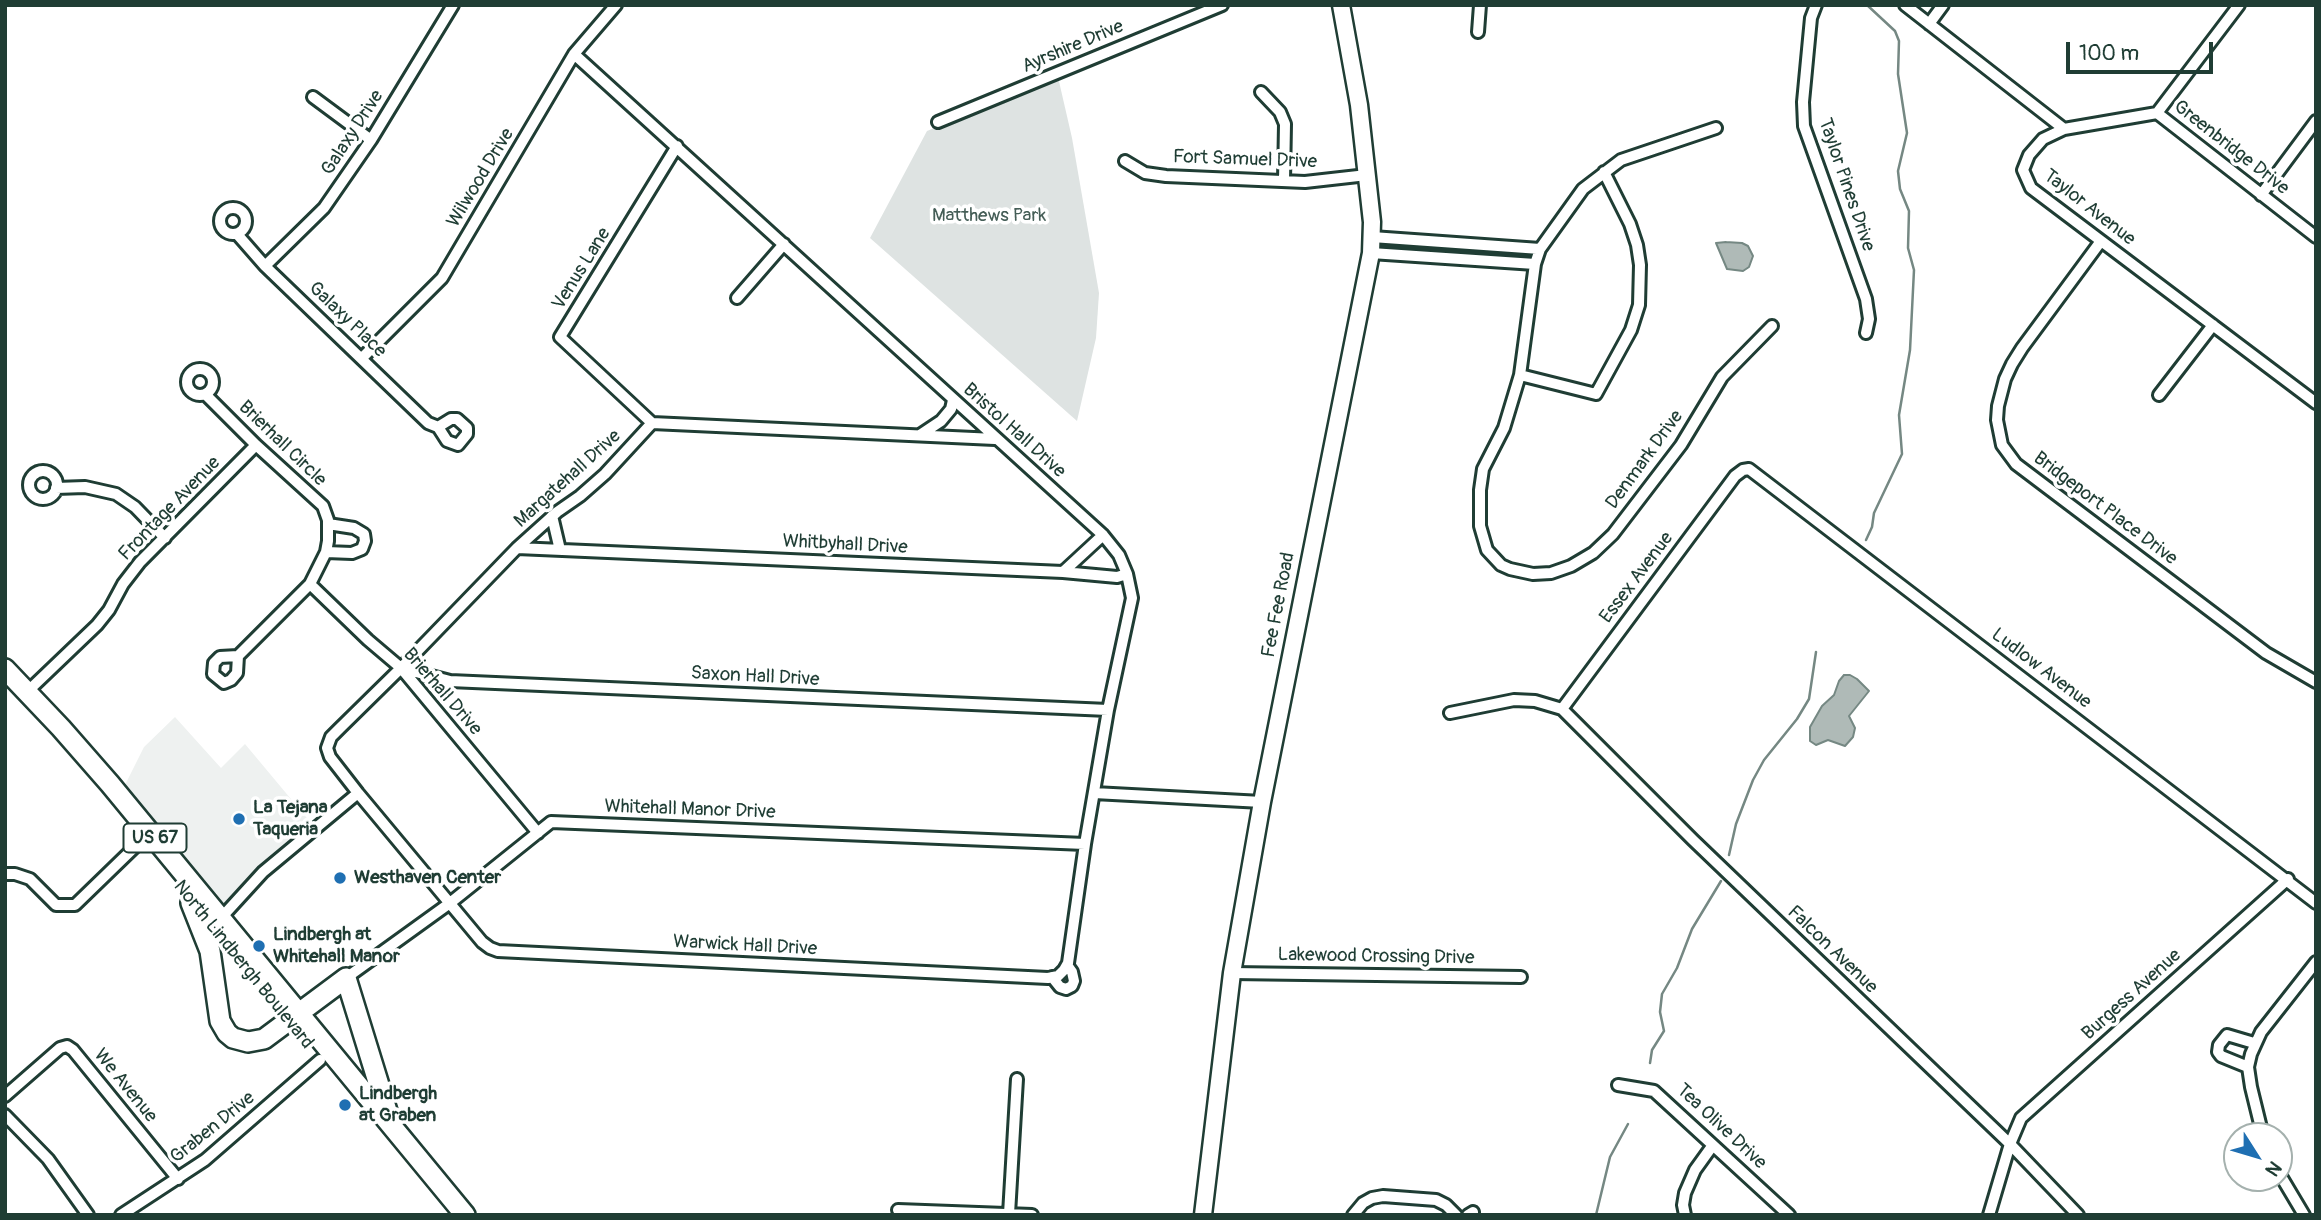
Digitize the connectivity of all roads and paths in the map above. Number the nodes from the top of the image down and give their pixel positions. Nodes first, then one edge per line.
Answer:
1 (438, 5) edge
2 (617, 5) edge
3 (1222, 5) edge
4 (1340, 5) edge
5 (1480, 5) edge
6 (1816, 5) edge
7 (1905, 5) edge
8 (1943, 5) edge
9 (2239, 5) edge
10 (451, 9) edge
11 (1929, 24) junction
12 (1478, 32) dead end
13 (574, 54) junction
14 (1261, 92) dead end
15 (313, 96) dead end
16 (2157, 113) junction
17 (2316, 121) edge
18 (938, 122) dead end
19 (1716, 128) dead end
20 (2064, 129) junction
21 (371, 140) junction
22 (677, 146) junction
23 (1125, 161) dead end
24 (1604, 172) junction
25 (1367, 175) junction
26 (1284, 181) junction
27 (2260, 195) junction
28 (237, 234) dead end
29 (2316, 237) edge
30 (2101, 241) junction
31 (784, 244) junction
32 (1372, 245) junction
33 (1540, 249) junction
34 (1535, 264) junction
35 (265, 266) junction
36 (737, 298) dead end
37 (2213, 325) junction
38 (1772, 326) dead end
39 (1866, 333) dead end
40 (362, 358) junction
41 (1520, 375) junction
42 (205, 394) dead end
43 (2159, 396) dead end
44 (953, 400) junction
45 (2316, 403) edge
46 (652, 423) junction
47 (438, 428) dead end
48 (918, 436) junction
49 (996, 439) junction
50 (256, 445) junction
51 (1742, 470) joint
52 (56, 488) dead end
53 (552, 516) junction
54 (328, 524) junction
55 (1103, 535) junction
56 (165, 538) junction
57 (517, 548) junction
58 (559, 550) junction
59 (326, 552) junction
60 (1063, 572) junction
61 (1127, 574) junction
62 (310, 584) junction
63 (238, 656) dead end
64 (401, 668) junction
65 (5, 670) edge
66 (2316, 682) edge
67 (5, 688) edge
68 (27, 692) junction
69 (1562, 709) junction
70 (1108, 710) junction
71 (1450, 713) dead end
72 (327, 748) joint
73 (358, 793) junction
74 (1094, 793) junction
75 (1262, 802) junction
76 (538, 833) junction
77 (141, 841) junction
78 (1085, 844) junction
79 (5, 874) edge
80 (2288, 879) junction
81 (191, 903) junction
82 (450, 903) junction
83 (2316, 903) edge
84 (221, 918) junction
85 (2316, 962) edge
86 (1067, 965) junction
87 (1232, 973) junction
88 (1055, 976) junction
89 (1521, 977) dead end
90 (346, 978) junction
91 (293, 1017) junction
92 (2254, 1043) junction
93 (320, 1060) junction
94 (2248, 1067) junction
95 (1017, 1079) dead end
96 (1618, 1085) dead end
97 (5, 1096) edge
98 (5, 1115) edge
99 (2260, 1122) edge
100 (394, 1128) junction
101 (2010, 1144) junction
102 (1713, 1145) junction
103 (178, 1179) junction
104 (2290, 1192) edge
105 (898, 1210) dead end
106 (1009, 1214) edge
107 (88, 1215) edge
108 (121, 1215) edge
109 (448, 1215) edge
110 (465, 1215) edge
111 (1032, 1215) edge
112 (1203, 1215) edge
113 (1353, 1215) edge
114 (1456, 1215) edge
115 (1685, 1215) edge
116 (1789, 1215) edge
117 (1989, 1215) edge
118 (2078, 1215) edge
119 (2304, 1215) edge

1 - 10 street
2 - 13 street, Wilwood Drive
3 - 18 street, Ayrshire Drive
4 - 25 street, Fee Fee Road
5 - 12 street
6 - 39 street, Taylor Pines Drive
7 - 11 street
8 - 11 street
9 - 16 street
10 - 21 street, Galaxy Drive
11 - 20 street
13 - 22 street, Bristol Hall Drive
13 - 40 street, Wilwood Drive
14 - 26 street
15 - 21 street
16 - 20 street
16 - 27 street, Greenbridge Drive
17 - 27 street
19 - 24 street
20 - 30 street, Taylor Avenue
21 - 35 street, Galaxy Drive
22 - 31 street, Bristol Hall Drive
22 - 46 street, Venus Lane
23 - 26 street, Fort Samuel Drive
24 - 33 street
24 - 41 street
25 - 26 street, Fort Samuel Drive
25 - 32 street, Fee Fee Road
27 - 29 street, Greenbridge Drive
28 - 35 street, Galaxy Place
30 - 37 street, Taylor Avenue
30 - 66 street, Bridgeport Place Drive
31 - 36 street
31 - 44 street, Bristol Hall Drive
32 - 33 street
32 - 34 street
32 - 75 street, Fee Fee Road
33 - 34 street
34 - 41 street
35 - 40 street, Galaxy Place
37 - 43 street
37 - 45 street, Taylor Avenue
38 - 41 street, Denmark Drive
40 - 47 street, Galaxy Place
42 - 50 street, Brierhall Circle
44 - 48 street
44 - 49 street, Bristol Hall Drive
46 - 48 street
46 - 53 street, Margatehall Drive
48 - 49 street
49 - 55 street, Bristol Hall Drive
50 - 54 street, Brierhall Circle
50 - 56 street, Frontage Avenue
51 - 69 street, Essex Avenue
51 - 80 street, Ludlow Avenue
52 - 56 street
53 - 57 street, Margatehall Drive
53 - 58 street
54 - 59 street
54 - 59 street
55 - 60 street
55 - 61 street, Bristol Hall Drive
56 - 68 street, Frontage Avenue
57 - 58 street, Whitbyhall Drive
57 - 64 street, Margatehall Drive
58 - 60 street, Whitbyhall Drive
59 - 62 street
60 - 61 street, Whitbyhall Drive
61 - 70 street, Bristol Hall Drive
62 - 63 street
62 - 64 street, Brierhall Drive
64 - 70 street, Saxon Hall Drive
64 - 72 street, Margatehall Drive
64 - 76 street, Brierhall Drive
65 - 68 highway, North Lindbergh Boulevard / US 67
67 - 77 highway, North Lindbergh Boulevard / US 67
68 - 84 highway, North Lindbergh Boulevard / US 67
69 - 71 street
69 - 101 street, Falcon Avenue
70 - 74 street, Bristol Hall Drive
72 - 73 street, Warwick Hall Drive
73 - 82 street, Warwick Hall Drive
73 - 84 street
74 - 75 street
74 - 78 street, Bristol Hall Drive
75 - 87 street, Fee Fee Road
76 - 78 street, Whitehall Manor Drive
76 - 82 street, Whitehall Manor Drive
77 - 79 street
77 - 81 highway, North Lindbergh Boulevard / US 67
78 - 86 street, Bristol Hall Drive
80 - 83 street, Ludlow Avenue
80 - 101 street, Burgess Avenue
81 - 91 highway, North Lindbergh Boulevard / US 67
81 - 91 highway
82 - 88 street, Warwick Hall Drive
82 - 90 street, Whitehall Manor Drive
84 - 91 highway, North Lindbergh Boulevard / US 67
85 - 92 street
86 - 88 street
86 - 88 street, Bristol Hall Drive
87 - 89 street, Lakewood Crossing Drive
87 - 112 street, Fee Fee Road
90 - 91 highway
90 - 100 highway
91 - 93 highway, North Lindbergh Boulevard / US 67
91 - 100 highway, North Lindbergh Boulevard / US 67
92 - 94 street
92 - 94 street
93 - 103 street, Graben Drive
93 - 109 highway, North Lindbergh Boulevard / US 67
94 - 99 street
95 - 106 street
96 - 102 street, Tea Olive Drive
97 - 103 street, We Avenue
98 - 107 street
100 - 110 highway, North Lindbergh Boulevard / US 67
101 - 117 street, Burgess Avenue
101 - 118 street, Falcon Avenue
102 - 115 street
102 - 116 street, Tea Olive Drive
103 - 108 street, Graben Drive
104 - 119 street
105 - 106 street
106 - 111 street
113 - 114 street

